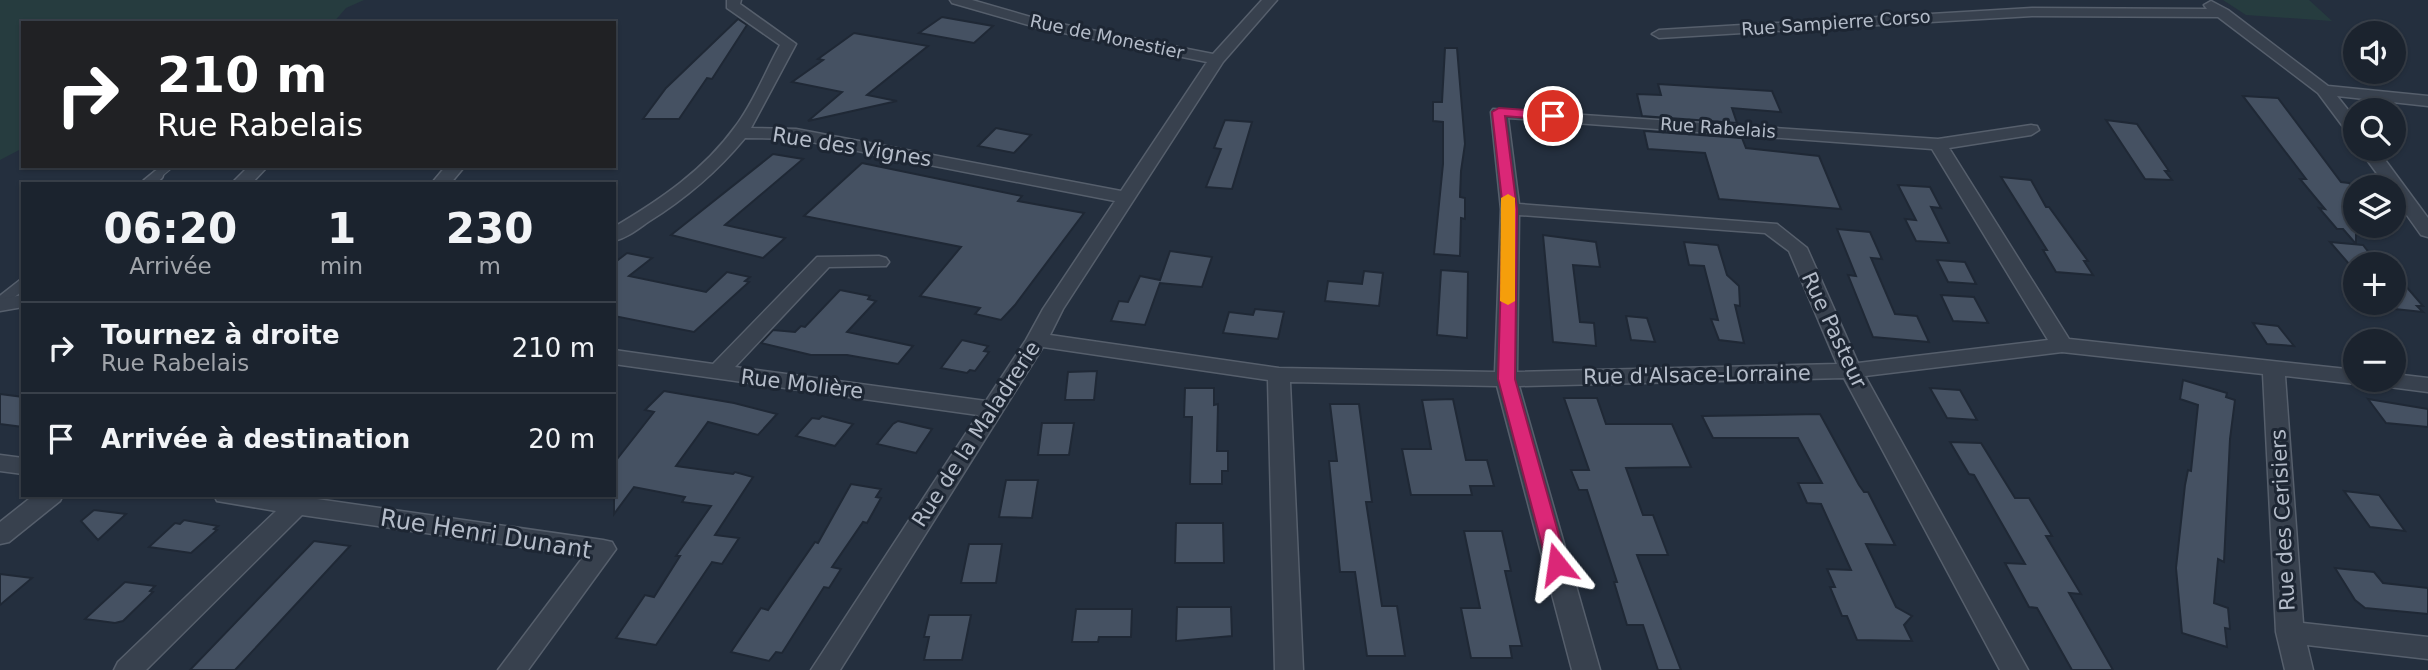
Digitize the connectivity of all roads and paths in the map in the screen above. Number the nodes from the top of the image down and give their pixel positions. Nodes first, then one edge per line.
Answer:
1 (734, 0) edge
2 (957, 0) edge
3 (1270, 0) edge
4 (2204, 0) edge
5 (2223, 13) junction
6 (1659, 34) dead end
7 (1217, 59) junction
8 (2324, 90) junction
9 (2428, 101) edge
10 (2343, 115) edge
11 (2031, 130) dead end
12 (739, 133) junction
13 (1938, 144) junction
14 (2377, 161) edge
15 (166, 168) edge
16 (257, 168) edge
17 (454, 168) edge
18 (148, 182) edge
19 (242, 182) edge
20 (442, 182) edge
21 (1125, 197) junction
22 (1510, 209) junction
23 (2428, 231) edge
24 (616, 234) edge
25 (879, 262) dead end
26 (21, 286) edge
27 (21, 301) edge
28 (0, 304) edge
29 (1037, 340) junction
30 (2062, 345) junction
31 (616, 358) edge
32 (2274, 368) junction
33 (1851, 372) junction
34 (717, 373) junction
35 (1279, 375) junction
36 (2343, 376) edge
37 (1506, 379) junction
38 (2406, 383) edge
39 (2428, 385) edge
40 (991, 409) junction
41 (0, 463) edge
42 (21, 466) edge
43 (48, 497) edge
44 (240, 497) edge
45 (297, 505) junction
46 (0, 535) edge
47 (2290, 632) junction
48 (2428, 648) edge
49 (128, 670) edge
50 (512, 670) edge
51 (825, 670) edge
52 (1289, 670) edge
53 (1586, 670) edge
54 (2014, 670) edge
55 (2299, 670) edge

1 - 12 street
2 - 7 street, Rue de Monestier
3 - 7 street, Rue de la Maladrerie
4 - 5 street
5 - 6 street, Rue Sampierre Corso
5 - 8 street
7 - 21 street, Rue de la Maladrerie
8 - 9 street
8 - 10 street
11 - 13 street, Rue Rabelais
12 - 21 street, Rue des Vignes
12 - 24 street
13 - 22 street, Rue Rabelais
13 - 30 street
14 - 23 street
15 - 18 lane
16 - 19 street
17 - 20 street
21 - 29 street, Rue de la Maladrerie
22 - 33 street, Rue Pasteur
22 - 37 street
25 - 34 street
26 - 28 lane
27 - 28 street
29 - 35 street, Rue d'Alsace-Lorraine
29 - 40 street, Rue de la Maladrerie
30 - 32 street, Rue d'Alsace-Lorraine
30 - 33 street, Rue d'Alsace-Lorraine
31 - 34 street, Rue Molière
32 - 36 street, Rue d'Alsace-Lorraine
32 - 47 street, Rue des Cerisiers
33 - 37 street, Rue d'Alsace-Lorraine
33 - 54 street, Rue Pasteur
34 - 40 street, Rue Molière
35 - 37 street, Rue d'Alsace-Lorraine
35 - 52 street
37 - 53 street
38 - 39 street
40 - 51 street, Rue de la Maladrerie
41 - 42 street
43 - 46 street
44 - 45 street, Rue Henri Dunant
45 - 49 street
45 - 50 street, Rue Henri Dunant
47 - 48 street
47 - 55 street, Rue des Cerisiers

